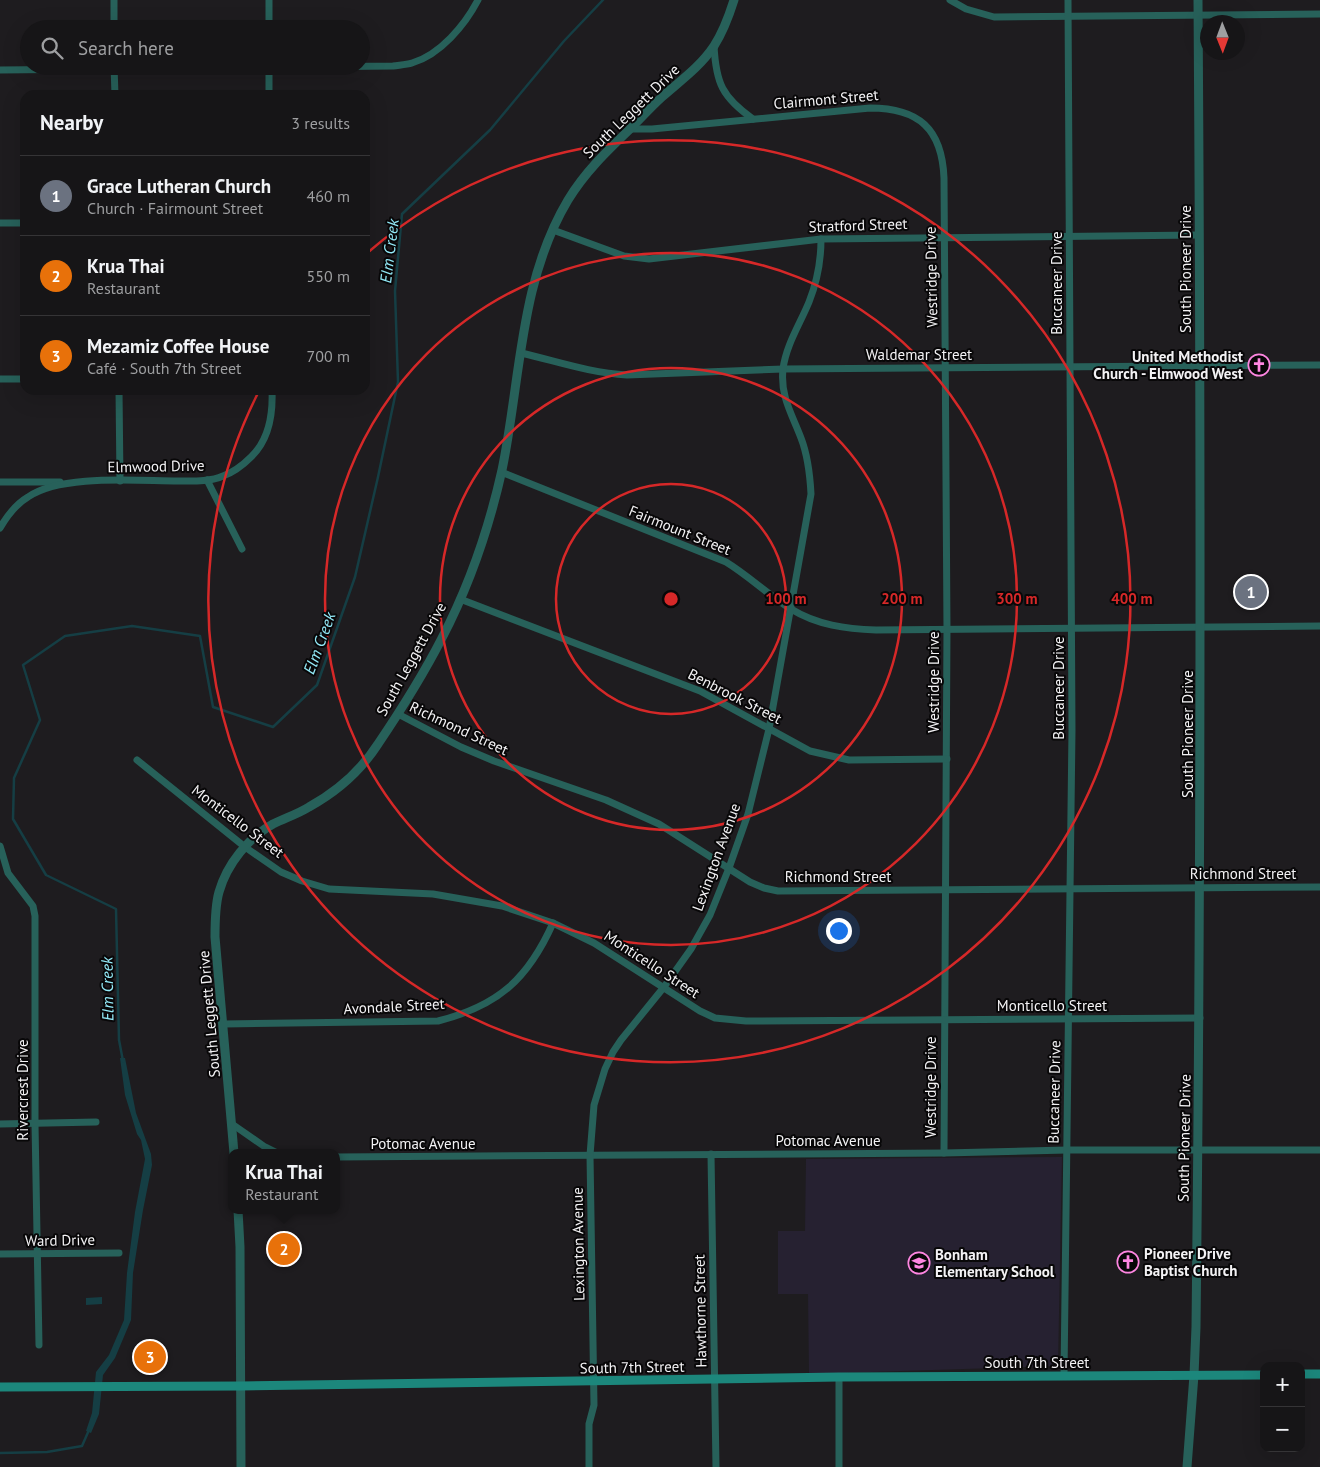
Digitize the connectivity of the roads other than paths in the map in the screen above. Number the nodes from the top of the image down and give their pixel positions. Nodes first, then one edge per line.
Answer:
1 (114, 0) edge
2 (269, 0) edge
3 (478, 0) edge
4 (734, 0) edge
5 (950, 0) edge
6 (1068, 0) edge
7 (1198, 0) edge
8 (1198, 14) junction
9 (1320, 14) edge
10 (1068, 16) junction
11 (114, 20) edge
12 (269, 20) edge
13 (714, 46) junction
14 (370, 66) edge
15 (0, 70) edge
16 (20, 70) edge
17 (114, 75) edge
18 (269, 75) edge
19 (115, 90) edge
20 (269, 90) edge
21 (753, 119) junction
22 (926, 126) joint
23 (630, 129) junction
24 (0, 223) edge
25 (20, 223) edge
26 (553, 230) junction
27 (1199, 235) junction
28 (944, 236) junction
29 (1070, 236) junction
30 (821, 239) junction
31 (521, 353) junction
32 (1320, 365) edge
33 (1200, 366) junction
34 (1070, 367) junction
35 (945, 368) junction
36 (783, 369) junction
37 (0, 379) edge
38 (20, 379) edge
39 (119, 395) edge
40 (272, 395) edge
41 (501, 472) junction
42 (207, 480) junction
43 (120, 481) junction
44 (0, 482) edge
45 (73, 482) junction
46 (0, 528) edge
47 (242, 548) dead end
48 (460, 599) junction
49 (791, 610) junction
50 (1320, 626) edge
51 (1201, 627) junction
52 (1072, 628) junction
53 (947, 629) junction
54 (398, 714) junction
55 (769, 729) junction
56 (947, 759) junction
57 (137, 760) dead end
58 (0, 846) edge
59 (245, 847) junction
60 (729, 868) junction
61 (1200, 887) junction
62 (1320, 887) edge
63 (945, 889) junction
64 (1070, 889) junction
65 (553, 923) junction
66 (664, 987) junction
67 (1200, 1018) junction
68 (944, 1019) junction
69 (1070, 1019) junction
70 (224, 1024) junction
71 (96, 1122) dead end
72 (0, 1124) edge
73 (35, 1124) junction
74 (232, 1124) junction
75 (234, 1149) edge
76 (269, 1149) edge
77 (1198, 1149) junction
78 (1067, 1150) junction
79 (1320, 1150) edge
80 (944, 1153) junction
81 (711, 1154) junction
82 (590, 1155) junction
83 (340, 1157) edge
84 (238, 1214) edge
85 (120, 1253) dead end
86 (0, 1254) edge
87 (38, 1254) junction
88 (39, 1345) dead end
89 (1260, 1374) edge
90 (1305, 1374) edge
91 (1320, 1374) edge
92 (1064, 1375) junction
93 (1194, 1375) junction
94 (838, 1377) junction
95 (716, 1380) junction
96 (594, 1381) junction
97 (0, 1386) edge
98 (240, 1386) junction
99 (241, 1467) edge
100 (589, 1467) edge
101 (716, 1467) edge
102 (839, 1467) edge
103 (1187, 1467) edge

1 - 11 street
2 - 12 street
3 - 14 street
4 - 13 street, South Leggett Drive
5 - 10 street
6 - 10 street, Buccaneer Drive
7 - 8 street, South Pioneer Drive
8 - 9 street
8 - 10 street
8 - 27 street, South Pioneer Drive
10 - 29 street, Buccaneer Drive
13 - 21 street
13 - 23 street, South Leggett Drive
15 - 16 street
17 - 19 street
18 - 20 street
21 - 22 street, Clairmont Street
21 - 23 street, Clairmont Street
22 - 28 street, Westridge Drive
23 - 26 street, South Leggett Drive
24 - 25 street
26 - 30 street, Stratford Street
26 - 31 street, South Leggett Drive
27 - 29 street, Stratford Street
27 - 33 street, South Pioneer Drive
28 - 29 street, Stratford Street
28 - 30 street, Stratford Street
28 - 35 street, Westridge Drive
29 - 34 street, Buccaneer Drive
30 - 36 street, Lexington Avenue
31 - 36 street, Waldemar Street
31 - 41 street, South Leggett Drive
32 - 33 street, Waldemar Street
33 - 34 street, Waldemar Street
33 - 51 street, South Pioneer Drive
34 - 35 street, Waldemar Street
34 - 52 street, Buccaneer Drive
35 - 36 street, Waldemar Street
35 - 53 street, Westridge Drive
36 - 49 street, Lexington Avenue
37 - 38 street
39 - 43 street
40 - 42 street, Elmwood Drive
41 - 48 street, South Leggett Drive
41 - 49 street, Fairmount Street
42 - 43 street, Elmwood Drive
42 - 47 street
43 - 45 street, Elmwood Drive
44 - 45 street
45 - 46 street, Elmwood Drive
48 - 54 street, South Leggett Drive
48 - 55 street, Benbrook Street
49 - 53 street, Fairmount Street
49 - 55 street, Lexington Avenue
50 - 51 street, Fairmount Street
51 - 52 street, Fairmount Street
51 - 61 street, South Pioneer Drive
52 - 53 street, Fairmount Street
52 - 64 street, Buccaneer Drive
53 - 56 street, Westridge Drive
54 - 59 street, South Leggett Drive
54 - 60 street, Richmond Street
55 - 56 street, Benbrook Street
55 - 60 street, Lexington Avenue
56 - 63 street, Westridge Drive
57 - 59 street, Monticello Street
58 - 73 street, Rivercrest Drive
59 - 65 street, Monticello Street
59 - 70 street, South Leggett Drive
60 - 63 street, Richmond Street
60 - 66 street, Lexington Avenue
61 - 62 street, Richmond Street
61 - 64 street, Richmond Street
61 - 67 street, South Pioneer Drive
63 - 64 street, Richmond Street
63 - 68 street, Westridge Drive
64 - 69 street, Buccaneer Drive
65 - 66 street, Monticello Street
65 - 70 street, Avondale Street
66 - 68 street, Monticello Street
66 - 82 street, Lexington Avenue
67 - 69 street, Monticello Street
67 - 77 street, South Pioneer Drive
68 - 69 street, Monticello Street
68 - 80 street, Westridge Drive
69 - 78 street, Buccaneer Drive
70 - 74 street, South Leggett Drive
71 - 73 street
72 - 73 street
73 - 87 street, Rivercrest Drive
74 - 75 street, South Leggett Drive
74 - 76 street
77 - 78 street, Potomac Avenue
77 - 79 street, Potomac Avenue
77 - 93 street, South Pioneer Drive
78 - 80 street, Potomac Avenue
78 - 92 street, Buccaneer Drive
80 - 81 street, Potomac Avenue
81 - 82 street, Potomac Avenue
81 - 95 street, Hawthorne Street
82 - 83 street, Potomac Avenue
82 - 96 street, Lexington Avenue
84 - 98 street
85 - 87 street, Ward Drive
86 - 87 street, Ward Drive
87 - 88 street, Rivercrest Drive
89 - 93 main road, South 7th Street
90 - 91 main road
92 - 93 main road, South 7th Street
92 - 94 main road, South 7th Street
93 - 103 street, South Pioneer Drive
94 - 95 main road, South 7th Street
94 - 102 street
95 - 96 main road, South 7th Street
95 - 101 street, Hawthorne Street
96 - 98 main road, South 7th Street
96 - 100 street, Lexington Avenue
97 - 98 main road, South 7th Street
98 - 99 street

